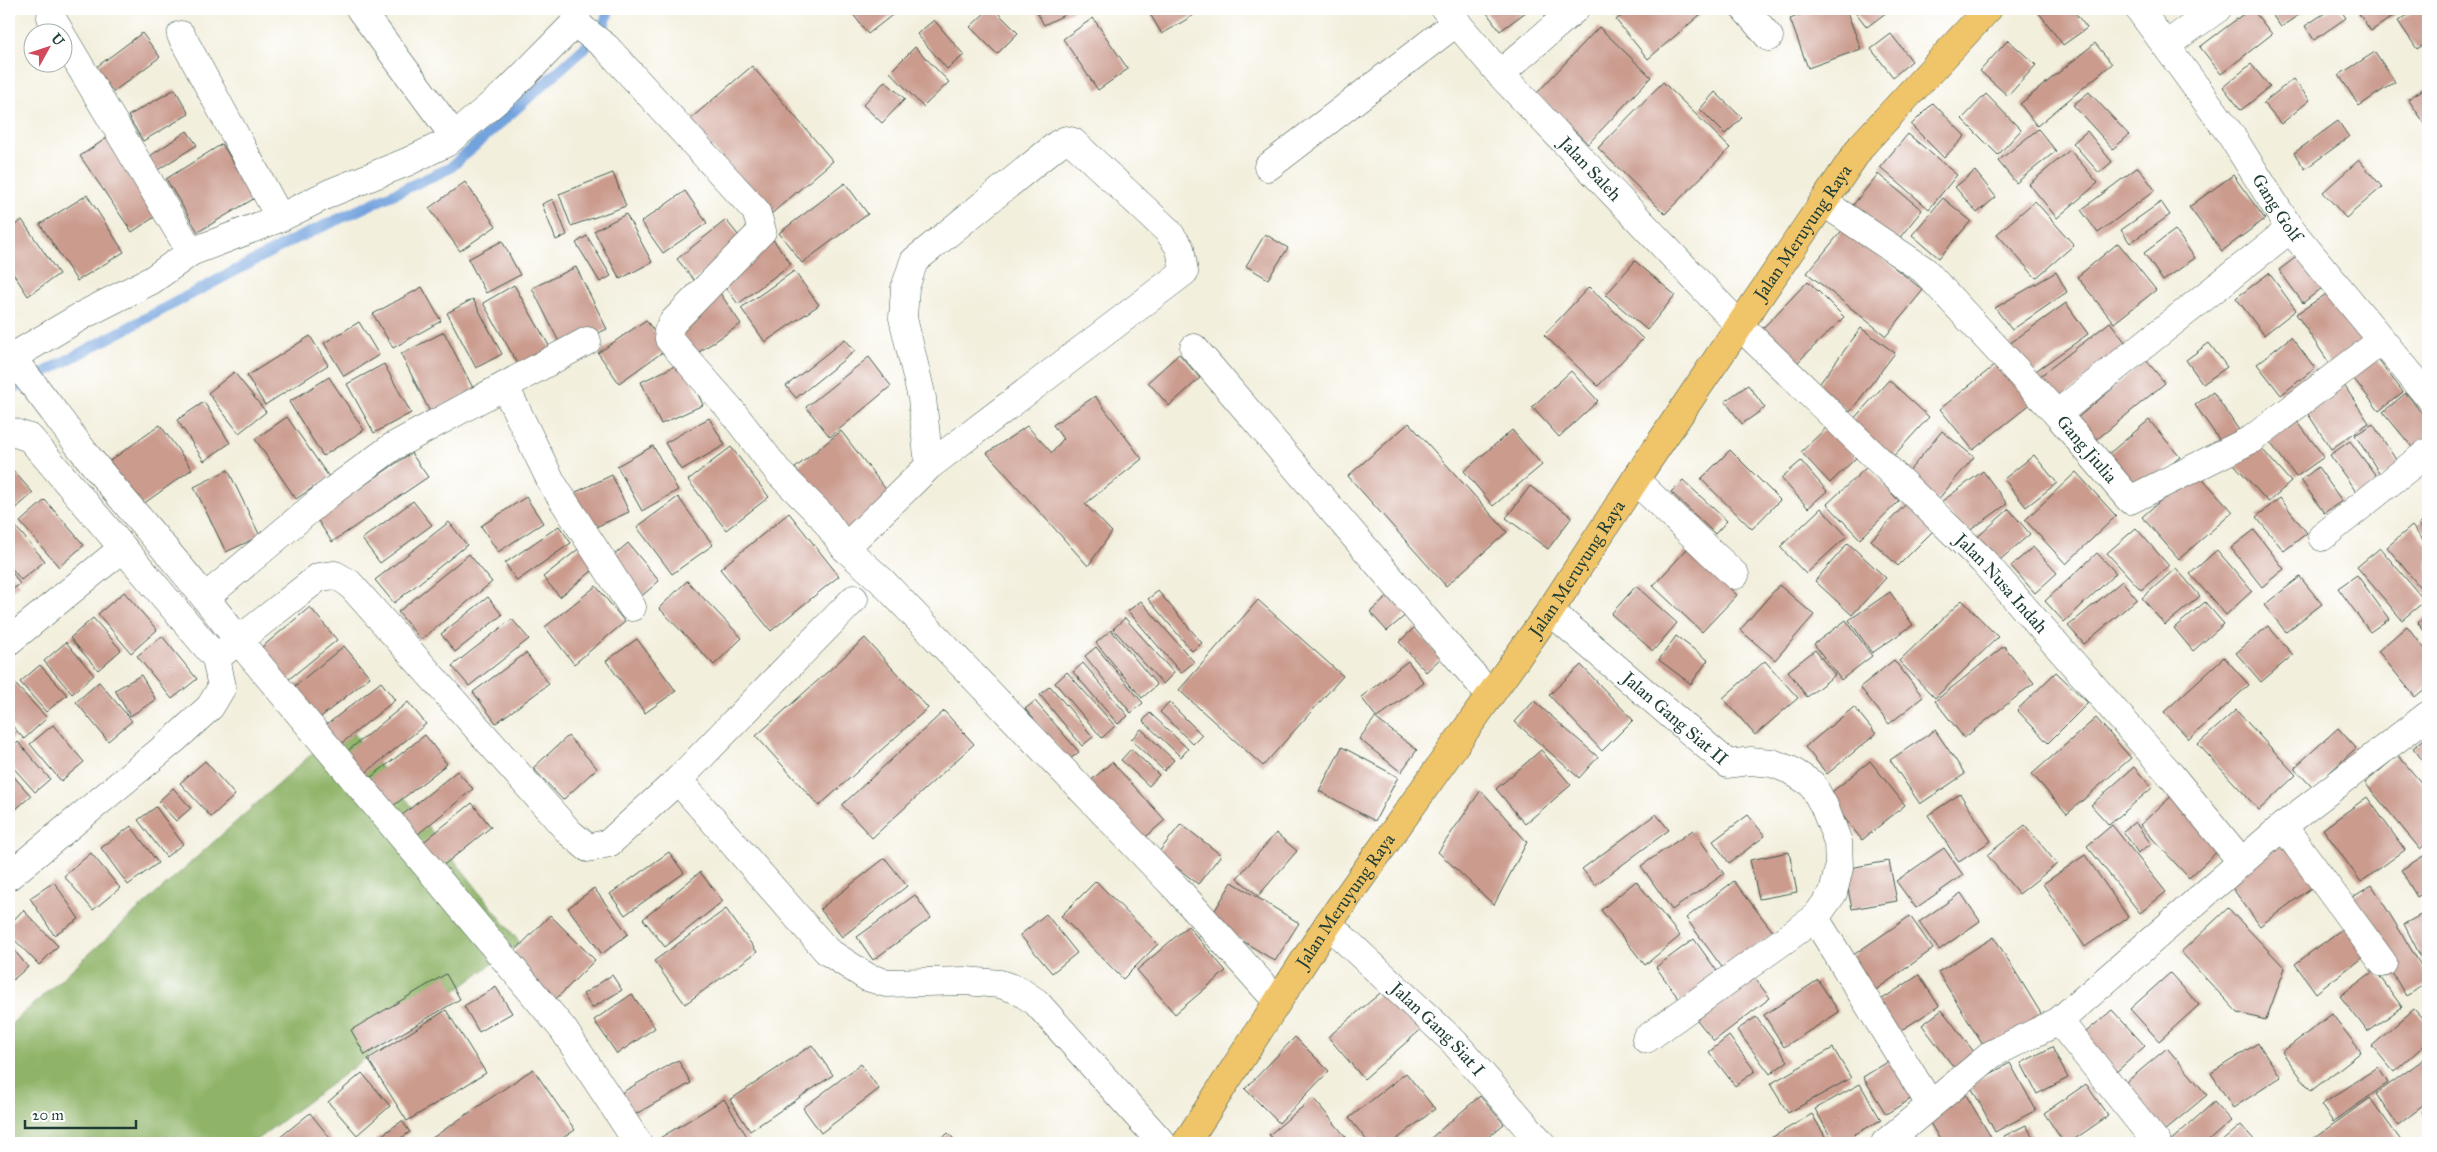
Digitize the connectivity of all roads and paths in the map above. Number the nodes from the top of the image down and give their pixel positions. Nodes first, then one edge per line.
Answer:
1 (360, 9) edge
2 (1575, 9) edge
3 (1745, 9) edge
4 (1988, 9) edge
5 (2139, 9) edge
6 (2217, 9) edge
7 (1451, 16) edge
8 (579, 21) edge
9 (181, 35) dead end
10 (1769, 36) dead end
11 (2166, 45) junction
12 (72, 52) edge
13 (1500, 74) junction
14 (454, 136) junction
15 (1268, 166) dead end
16 (1822, 202) junction
17 (280, 218) junction
18 (2290, 228) junction
19 (191, 252) junction
20 (1739, 325) junction
21 (2382, 341) junction
22 (587, 342) dead end
23 (1194, 348) dead end
24 (13, 360) edge
25 (506, 387) junction
26 (2428, 396) edge
27 (2058, 414) junction
28 (9, 431) edge
29 (2428, 452) edge
30 (929, 466) junction
31 (1635, 480) junction
32 (2322, 537) dead end
33 (123, 548) junction
34 (845, 548) junction
35 (1735, 575) dead end
36 (206, 597) junction
37 (854, 599) dead end
38 (632, 607) dead end
39 (1550, 611) junction
40 (9, 640) edge
41 (238, 640) junction
42 (216, 658) junction
43 (1490, 696) junction
44 (2428, 715) edge
45 (678, 780) junction
46 (2283, 826) junction
47 (2241, 862) junction
48 (9, 876) edge
49 (1815, 918) junction
50 (1328, 924) junction
51 (2383, 963) dead end
52 (1277, 1001) junction
53 (2059, 1021) junction
54 (1646, 1039) dead end
55 (1930, 1104) junction
56 (638, 1143) edge
57 (1162, 1143) edge
58 (1186, 1143) edge
59 (1541, 1143) edge
60 (1885, 1143) edge
61 (2157, 1143) edge

1 - 14 street
2 - 13 street
3 - 10 street
4 - 16 main road, Jalan Meruyung Raya
5 - 11 street, Gang Golf
6 - 11 street
7 - 13 street, Jalan Saleh
7 - 15 street
8 - 14 street
8 - 34 street
9 - 17 street
11 - 18 street, Gang Golf
12 - 19 street
13 - 20 street, Jalan Saleh
14 - 17 street
16 - 20 main road, Jalan Meruyung Raya
16 - 27 street, Gang Jiulia
17 - 19 street
18 - 21 street, Gang Golf
18 - 27 street
19 - 24 street
20 - 31 main road, Jalan Meruyung Raya
20 - 47 street, Jalan Nusa Indah
21 - 26 street, Gang Golf
21 - 27 street, Gang Jiulia
22 - 25 street
23 - 43 street
24 - 36 street
25 - 36 street
25 - 38 street
28 - 33 street
29 - 32 street
30 - 30 street
30 - 34 street
31 - 35 street
31 - 39 main road, Jalan Meruyung Raya
33 - 40 street
33 - 42 street
34 - 52 street
36 - 41 street
37 - 45 street
39 - 43 main road, Jalan Meruyung Raya
39 - 49 street, Jalan Gang Siat II
41 - 42 street
41 - 45 street
41 - 56 street
42 - 48 street
43 - 50 main road, Jalan Meruyung Raya
44 - 46 street
45 - 57 street
46 - 47 street
46 - 51 street
47 - 53 street
49 - 54 street, Jalan Gang Siat II
49 - 55 street
50 - 52 main road, Jalan Meruyung Raya
50 - 59 street, Jalan Gang Siat I
52 - 58 main road, Jalan Meruyung Raya
53 - 55 street
53 - 61 street
55 - 60 street

